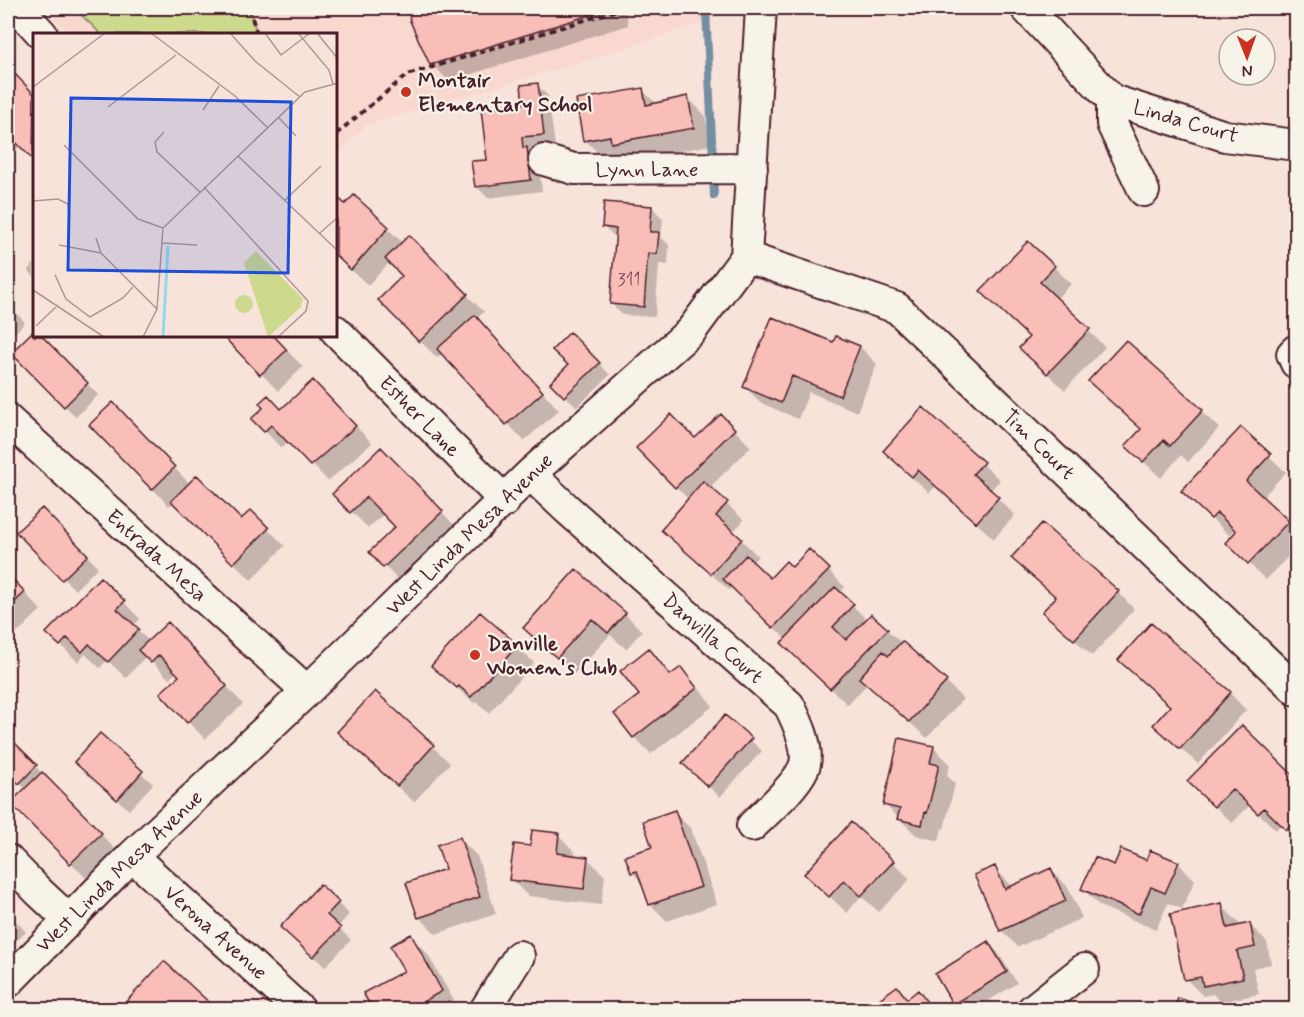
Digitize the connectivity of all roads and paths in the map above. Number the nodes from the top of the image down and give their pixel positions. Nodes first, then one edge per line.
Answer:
1 (18, 8) edge
2 (249, 8) edge
3 (615, 8) edge
4 (760, 8) edge
5 (1026, 8) edge
6 (41, 33) edge
7 (258, 33) edge
8 (1112, 100) junction
9 (338, 132) edge
10 (1296, 145) edge
11 (543, 160) dead end
12 (741, 168) junction
13 (1144, 190) dead end
14 (746, 257) junction
15 (338, 333) edge
16 (1296, 350) edge
17 (1296, 363) edge
18 (13, 436) edge
19 (530, 474) junction
20 (505, 501) junction
21 (1296, 690) edge
22 (307, 691) junction
23 (752, 826) dead end
24 (132, 856) junction
25 (8, 860) edge
26 (69, 920) junction
27 (519, 956) dead end
28 (1084, 969) dead end
29 (8, 982) edge
30 (300, 1010) edge
31 (485, 1010) edge
32 (1032, 1010) edge

1 - 6 street
2 - 7 path
3 - 9 path
4 - 12 street
5 - 8 street, Linda Court
8 - 10 street, Linda Court
8 - 13 street, Linda Court
11 - 12 street, Lynn Lane
12 - 14 street
14 - 19 street, West Linda Mesa Avenue
14 - 21 street, Tim Court
15 - 20 street, Esther Lane
16 - 17 street
18 - 22 street, Entrada Mesa
19 - 20 street, West Linda Mesa Avenue
19 - 23 street, Danvilla Court
20 - 22 street, West Linda Mesa Avenue
22 - 24 street, West Linda Mesa Avenue
24 - 26 street, West Linda Mesa Avenue
24 - 30 street, Verona Avenue
25 - 26 street
26 - 29 street, West Linda Mesa Avenue
27 - 31 street
28 - 32 street

